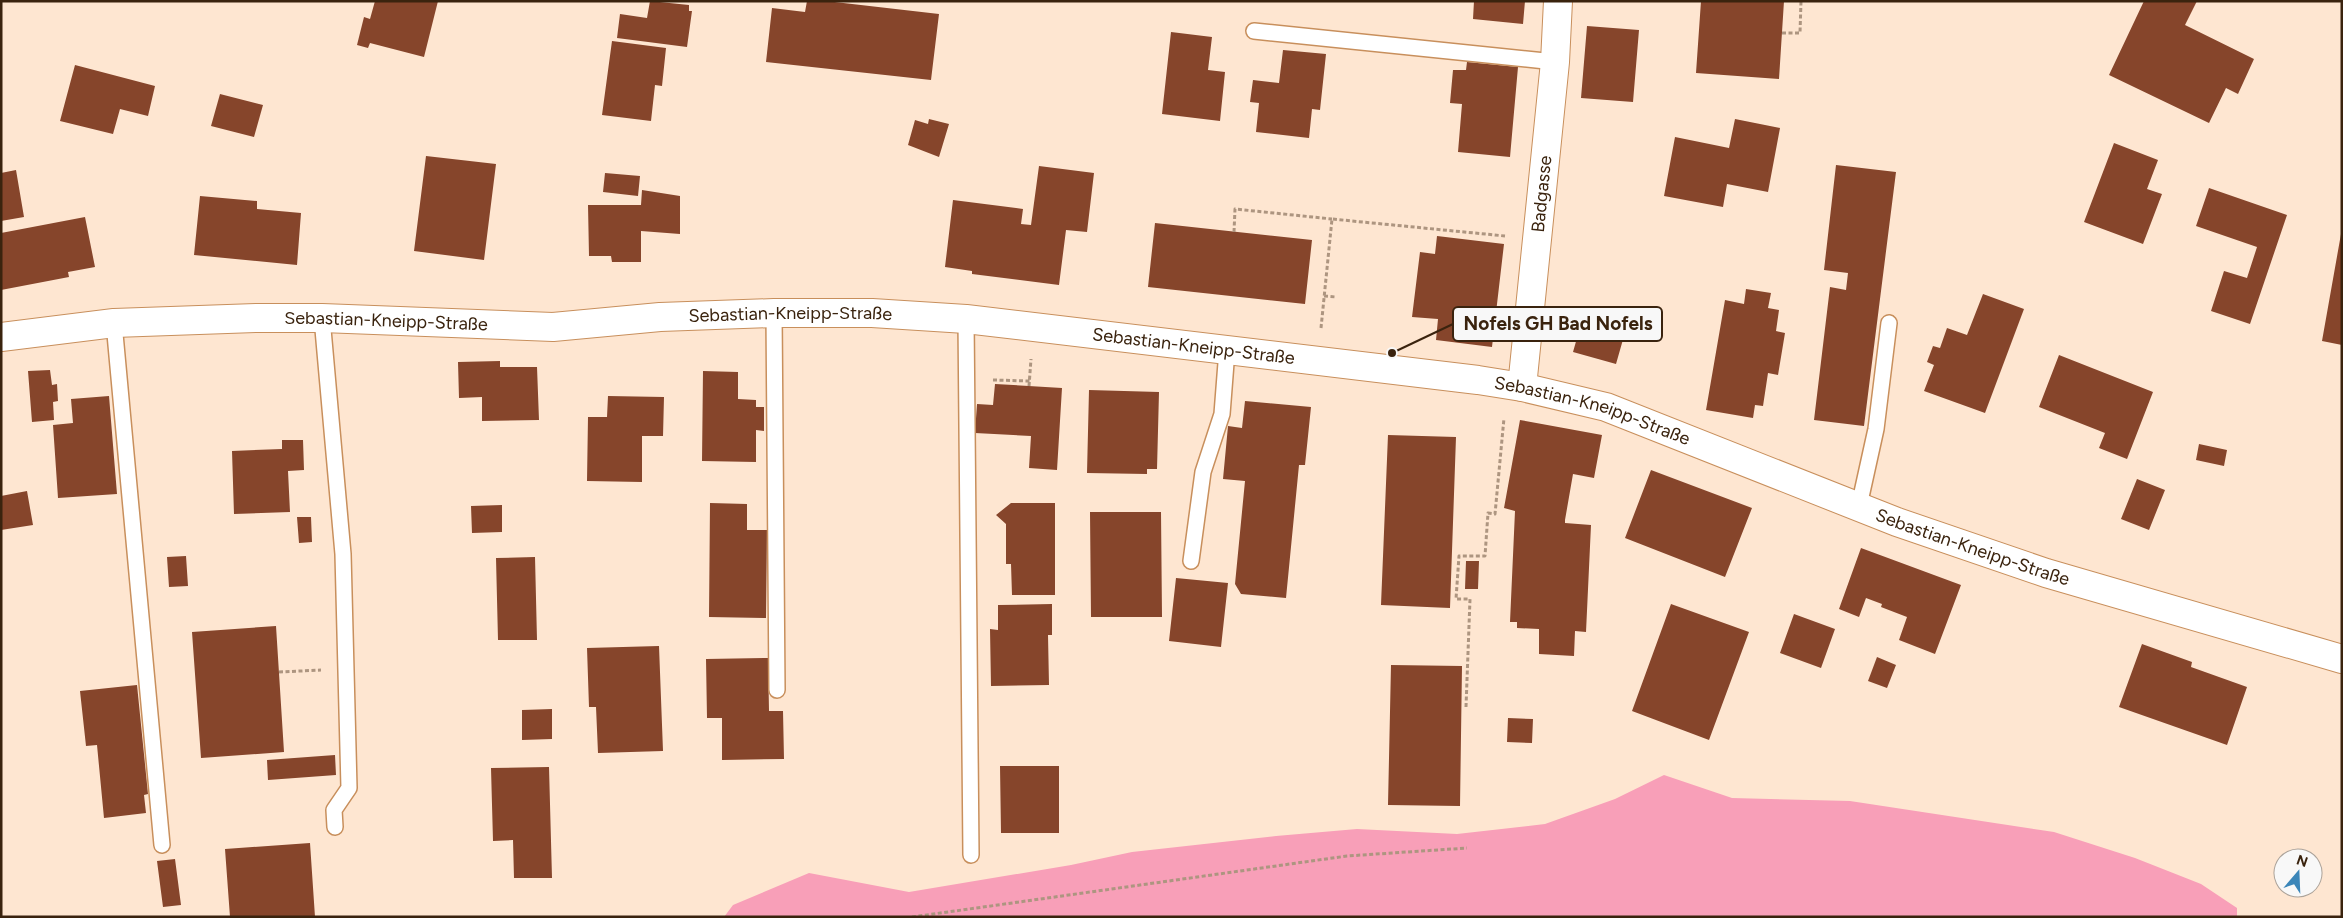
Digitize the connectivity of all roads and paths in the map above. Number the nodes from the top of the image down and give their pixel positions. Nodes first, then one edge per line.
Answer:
1 (1558, 1) edge
2 (1801, 1) edge
3 (1254, 31) dead end
4 (1782, 33) dead end
5 (1555, 62) junction
6 (1332, 219) junction
7 (1234, 232) dead end
8 (1538, 239) junction
9 (1324, 296) junction
10 (1336, 297) dead end
11 (774, 313) junction
12 (322, 318) junction
13 (966, 319) junction
14 (114, 323) junction
15 (1890, 323) dead end
16 (1320, 334) dead end
17 (1, 337) edge
18 (1227, 350) junction
19 (1031, 356) dead end
20 (967, 379) junction
21 (1030, 381) junction
22 (1029, 386) dead end
23 (1522, 387) junction
24 (1504, 417) dead end
25 (1859, 506) junction
26 (1191, 561) dead end
27 (2342, 659) edge
28 (346, 668) junction
29 (279, 672) dead end
30 (777, 690) dead end
31 (1466, 708) dead end
32 (335, 827) dead end
33 (162, 845) dead end
34 (1467, 848) dead end
35 (971, 855) dead end
36 (912, 917) edge

1 - 5 main road, Badgasse
2 - 4 path
3 - 5 lane
5 - 8 main road, Badgasse
6 - 7 path
6 - 8 path
6 - 9 path
8 - 23 main road, Badgasse
9 - 10 path
9 - 16 path
11 - 12 main road, Sebastian-Kneipp-Straße
11 - 13 main road, Sebastian-Kneipp-Straße
11 - 30 lane
12 - 14 main road, Sebastian-Kneipp-Straße
12 - 28 lane
13 - 18 main road, Sebastian-Kneipp-Straße
13 - 20 lane
14 - 17 main road, Sebastian-Kneipp-Straße
14 - 33 lane
15 - 25 lane
18 - 23 main road, Sebastian-Kneipp-Straße
18 - 26 lane
19 - 21 path
20 - 21 path
20 - 35 lane
21 - 22 path
23 - 25 main road, Sebastian-Kneipp-Straße
24 - 31 path
25 - 27 main road, Sebastian-Kneipp-Straße
28 - 29 path
28 - 32 lane
34 - 36 path

